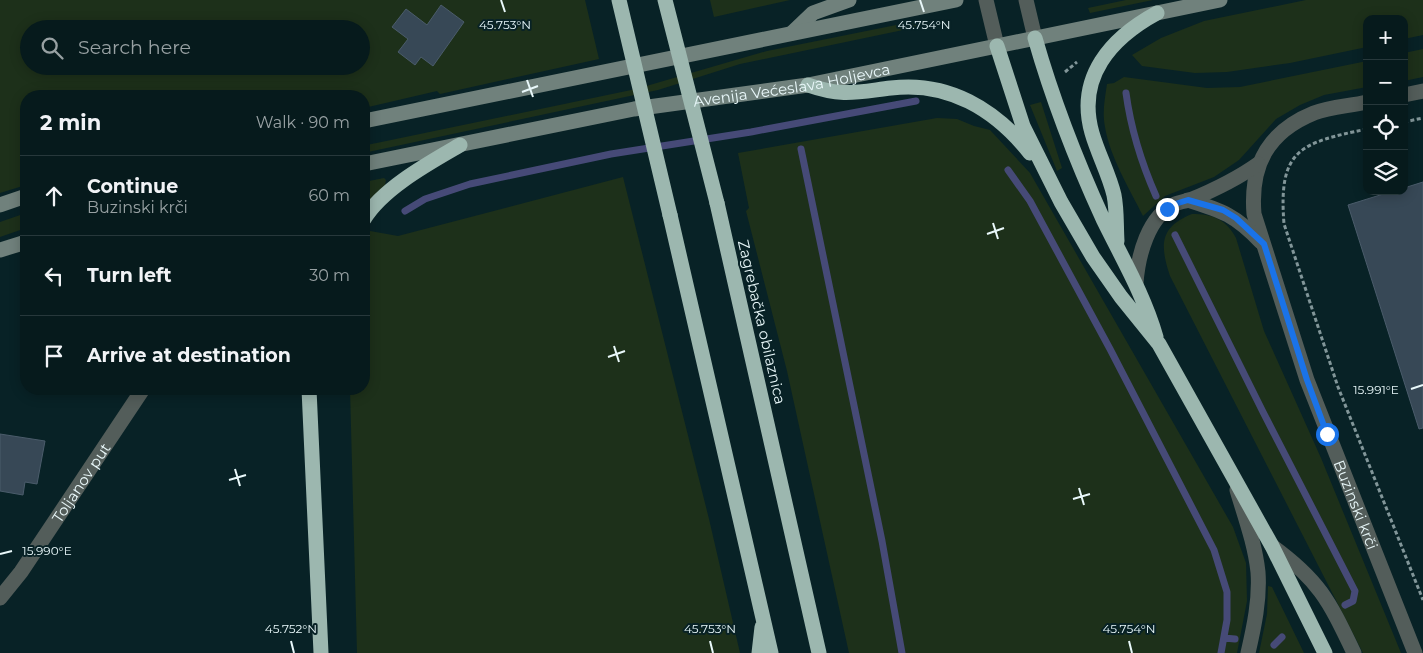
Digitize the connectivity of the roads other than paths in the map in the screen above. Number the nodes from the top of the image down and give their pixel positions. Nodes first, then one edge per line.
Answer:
1 (619, 0) edge
2 (665, 0) edge
3 (849, 0) edge
4 (956, 0) edge
5 (986, 0) edge
6 (1026, 0) edge
7 (1220, 0) edge
8 (1157, 13) junction
9 (792, 33) junction
10 (1035, 38) junction
11 (997, 46) junction
12 (808, 84) junction
13 (1423, 91) edge
14 (1408, 94) edge
15 (1363, 103) edge
16 (370, 120) edge
17 (460, 145) junction
18 (370, 163) edge
19 (1258, 164) junction
20 (1046, 174) junction
21 (20, 198) edge
22 (1188, 200) junction
23 (0, 205) edge
24 (370, 212) edge
25 (20, 244) edge
26 (1264, 244) junction
27 (1117, 245) junction
28 (0, 250) edge
29 (1136, 283) junction
30 (1159, 344) junction
31 (139, 395) edge
32 (310, 395) edge
33 (1234, 481) junction
34 (1272, 546) junction
35 (0, 598) edge
36 (764, 618) junction
37 (321, 653) edge
38 (759, 653) edge
39 (771, 653) edge
40 (819, 653) edge
41 (1248, 653) edge
42 (1325, 653) edge
43 (1354, 653) edge
44 (1415, 653) edge

1 - 36 highway, bridge
2 - 40 highway, Zagrebačka obilaznica, bridge
3 - 9 main road
4 - 9 main road
5 - 11 street
6 - 10 street
7 - 8 main road, Avenija Većeslava Holjevca
8 - 10 main road, Avenija Većeslava Holjevca
8 - 27 highway
9 - 16 main road
10 - 11 main road, Avenija Većeslava Holjevca
10 - 27 highway
11 - 12 main road, Avenija Većeslava Holjevca
11 - 20 highway
12 - 17 main road, Avenija Većeslava Holjevca
12 - 20 highway
13 - 14 street
15 - 19 street, Buzinski krči
17 - 18 main road, Avenija Većeslava Holjevca
17 - 24 highway
19 - 22 street
19 - 26 street, Buzinski krči
20 - 30 highway
21 - 23 main road
22 - 26 street
22 - 29 street
25 - 28 main road
26 - 44 street, Buzinski krči
27 - 29 highway
29 - 30 highway
30 - 33 highway
31 - 35 street, Toljanov put
32 - 37 highway
33 - 34 highway
33 - 41 street
34 - 42 highway
34 - 43 street
36 - 38 highway
36 - 39 highway

